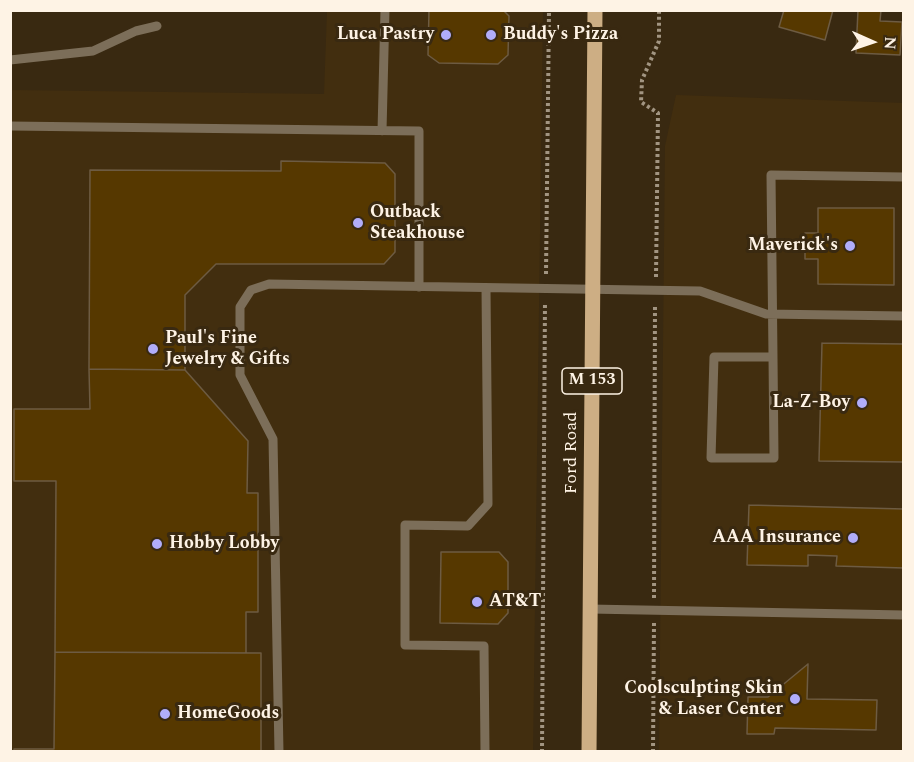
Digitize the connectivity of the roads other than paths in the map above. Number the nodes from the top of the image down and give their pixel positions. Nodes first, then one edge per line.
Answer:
1 (385, 10) edge
2 (595, 10) edge
3 (157, 26) dead end
4 (10, 60) edge
5 (10, 126) edge
6 (382, 131) junction
7 (903, 177) edge
8 (419, 287) junction
9 (486, 288) junction
10 (592, 289) junction
11 (772, 314) junction
12 (903, 316) edge
13 (773, 357) junction
14 (590, 609) junction
15 (903, 615) edge
16 (279, 752) edge
17 (485, 752) edge
18 (589, 752) edge

1 - 6 lane
2 - 10 main road, Ford Road / M 153
3 - 4 lane
5 - 6 lane
6 - 8 lane
7 - 11 lane
8 - 9 lane
8 - 16 lane
9 - 10 lane
9 - 17 lane
10 - 11 lane
10 - 14 main road, Ford Road / M 153
11 - 12 lane
11 - 13 lane
13 - 13 lane
14 - 15 lane
14 - 18 main road, Ford Road / M 153

